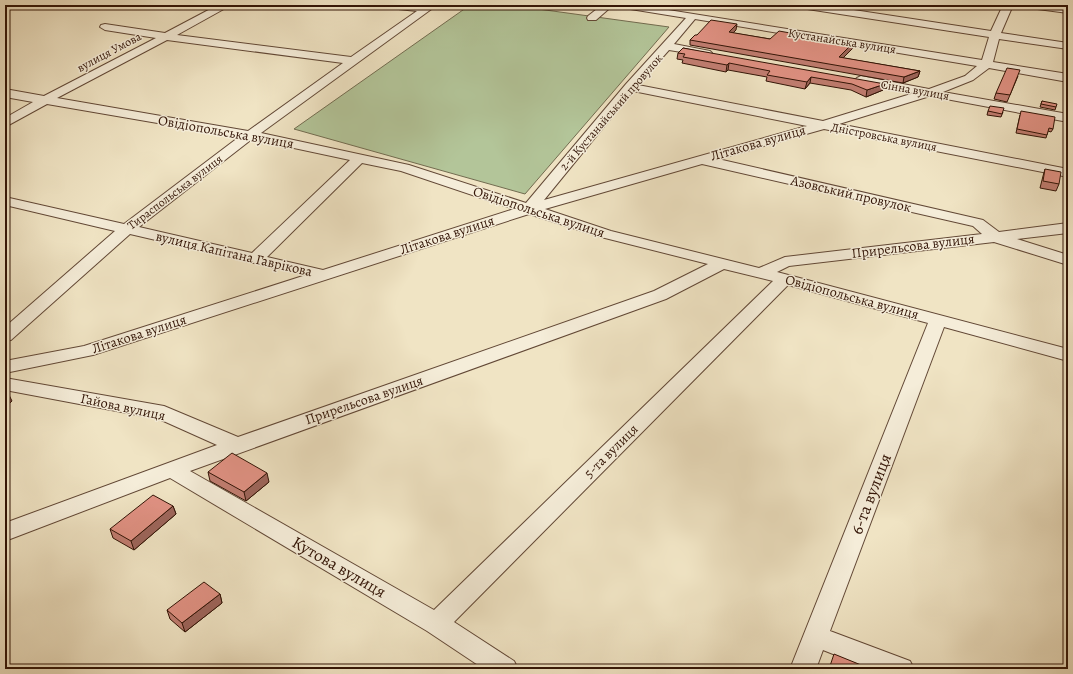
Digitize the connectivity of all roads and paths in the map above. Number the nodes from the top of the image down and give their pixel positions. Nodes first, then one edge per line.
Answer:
1 (8, 5) edge
2 (226, 5) edge
3 (389, 5) edge
4 (608, 5) edge
5 (616, 5) edge
6 (801, 5) edge
7 (1008, 5) edge
8 (1030, 5) edge
9 (5, 6) edge
10 (429, 7) edge
11 (1068, 10) edge
12 (693, 16) junction
13 (592, 18) dead end
14 (105, 27) dead end
15 (995, 35) junction
16 (166, 36) junction
17 (667, 46) junction
18 (1068, 46) edge
19 (721, 56) edge
20 (353, 61) junction
21 (986, 65) junction
22 (1068, 78) edge
23 (853, 79) edge
24 (630, 87) junction
25 (931, 92) junction
26 (5, 93) edge
27 (45, 100) junction
28 (1068, 118) edge
29 (5, 123) edge
30 (823, 125) junction
31 (250, 135) junction
32 (360, 158) junction
33 (701, 160) junction
34 (1068, 173) edge
35 (5, 201) edge
36 (529, 209) junction
37 (1068, 228) edge
38 (127, 229) junction
39 (996, 237) junction
40 (255, 259) junction
41 (1068, 260) edge
42 (721, 264) junction
43 (760, 273) junction
44 (322, 275) junction
45 (785, 279) junction
46 (938, 319) junction
47 (5, 336) edge
48 (1068, 355) edge
49 (5, 367) edge
50 (5, 384) edge
51 (237, 445) junction
52 (171, 469) junction
53 (5, 532) edge
54 (436, 624) junction
55 (816, 636) junction
56 (505, 669) edge
57 (803, 669) edge
58 (901, 669) edge

1 - 9 street
2 - 16 street, вулиця Умова
3 - 10 street
4 - 13 street
5 - 12 street, Кустанайська вулиця
6 - 15 street
7 - 15 street
8 - 11 street
10 - 20 street, Тираспольська вулиця
12 - 17 street, 2-й Кустанайський провулок
12 - 21 street, Кустанайська вулиця
14 - 16 street
15 - 18 street
15 - 21 street
16 - 20 street
16 - 27 street, вулиця Умова
17 - 19 street
17 - 24 street, 2-й Кустанайський провулок
20 - 31 street, Тираспольська вулиця
21 - 22 street, Кустанайська вулиця
21 - 25 street, Літакова вулиця
23 - 25 street, Сінна вулиця
24 - 30 street, Дністровська вулиця
24 - 36 street, 2-й Кустанайський провулок
25 - 28 street, Сінна вулиця
25 - 30 street, Літакова вулиця
26 - 27 street, Овідіопольська вулиця
27 - 29 street, вулиця Умова
27 - 31 street, Овідіопольська вулиця
30 - 33 street, Літакова вулиця
30 - 34 street, Дністровська вулиця
31 - 32 street, Овідіопольська вулиця
31 - 38 street, Тираспольська вулиця
32 - 36 street, Овідіопольська вулиця
32 - 40 street
33 - 36 street, Літакова вулиця
33 - 39 street, Азовський провулок
35 - 38 street, вулиця Капітана Гаврікова
36 - 42 street, Овідіопольська вулиця
36 - 44 street, Літакова вулиця
37 - 39 street, Прирельсова вулиця
38 - 40 street, вулиця Капітана Гаврікова
38 - 47 street, Тираспольська вулиця
39 - 41 street
39 - 43 street, Прирельсова вулиця
40 - 44 street, вулиця Капітана Гаврікова
42 - 43 street, Овідіопольська вулиця
42 - 51 street, Прирельсова вулиця
43 - 45 street, Овідіопольська вулиця
44 - 49 street, Літакова вулиця
45 - 46 street, Овідіопольська вулиця
45 - 54 street, 5-та вулиця
46 - 48 street, Овідіопольська вулиця
46 - 55 street, 6-та вулиця
50 - 51 street, Гайова вулиця
51 - 52 street, Прирельсова вулиця
52 - 53 street, Прирельсова вулиця
52 - 54 street, Кутова вулиця
54 - 56 street, Кутова вулиця
55 - 57 street, 6-та вулиця
55 - 58 street

